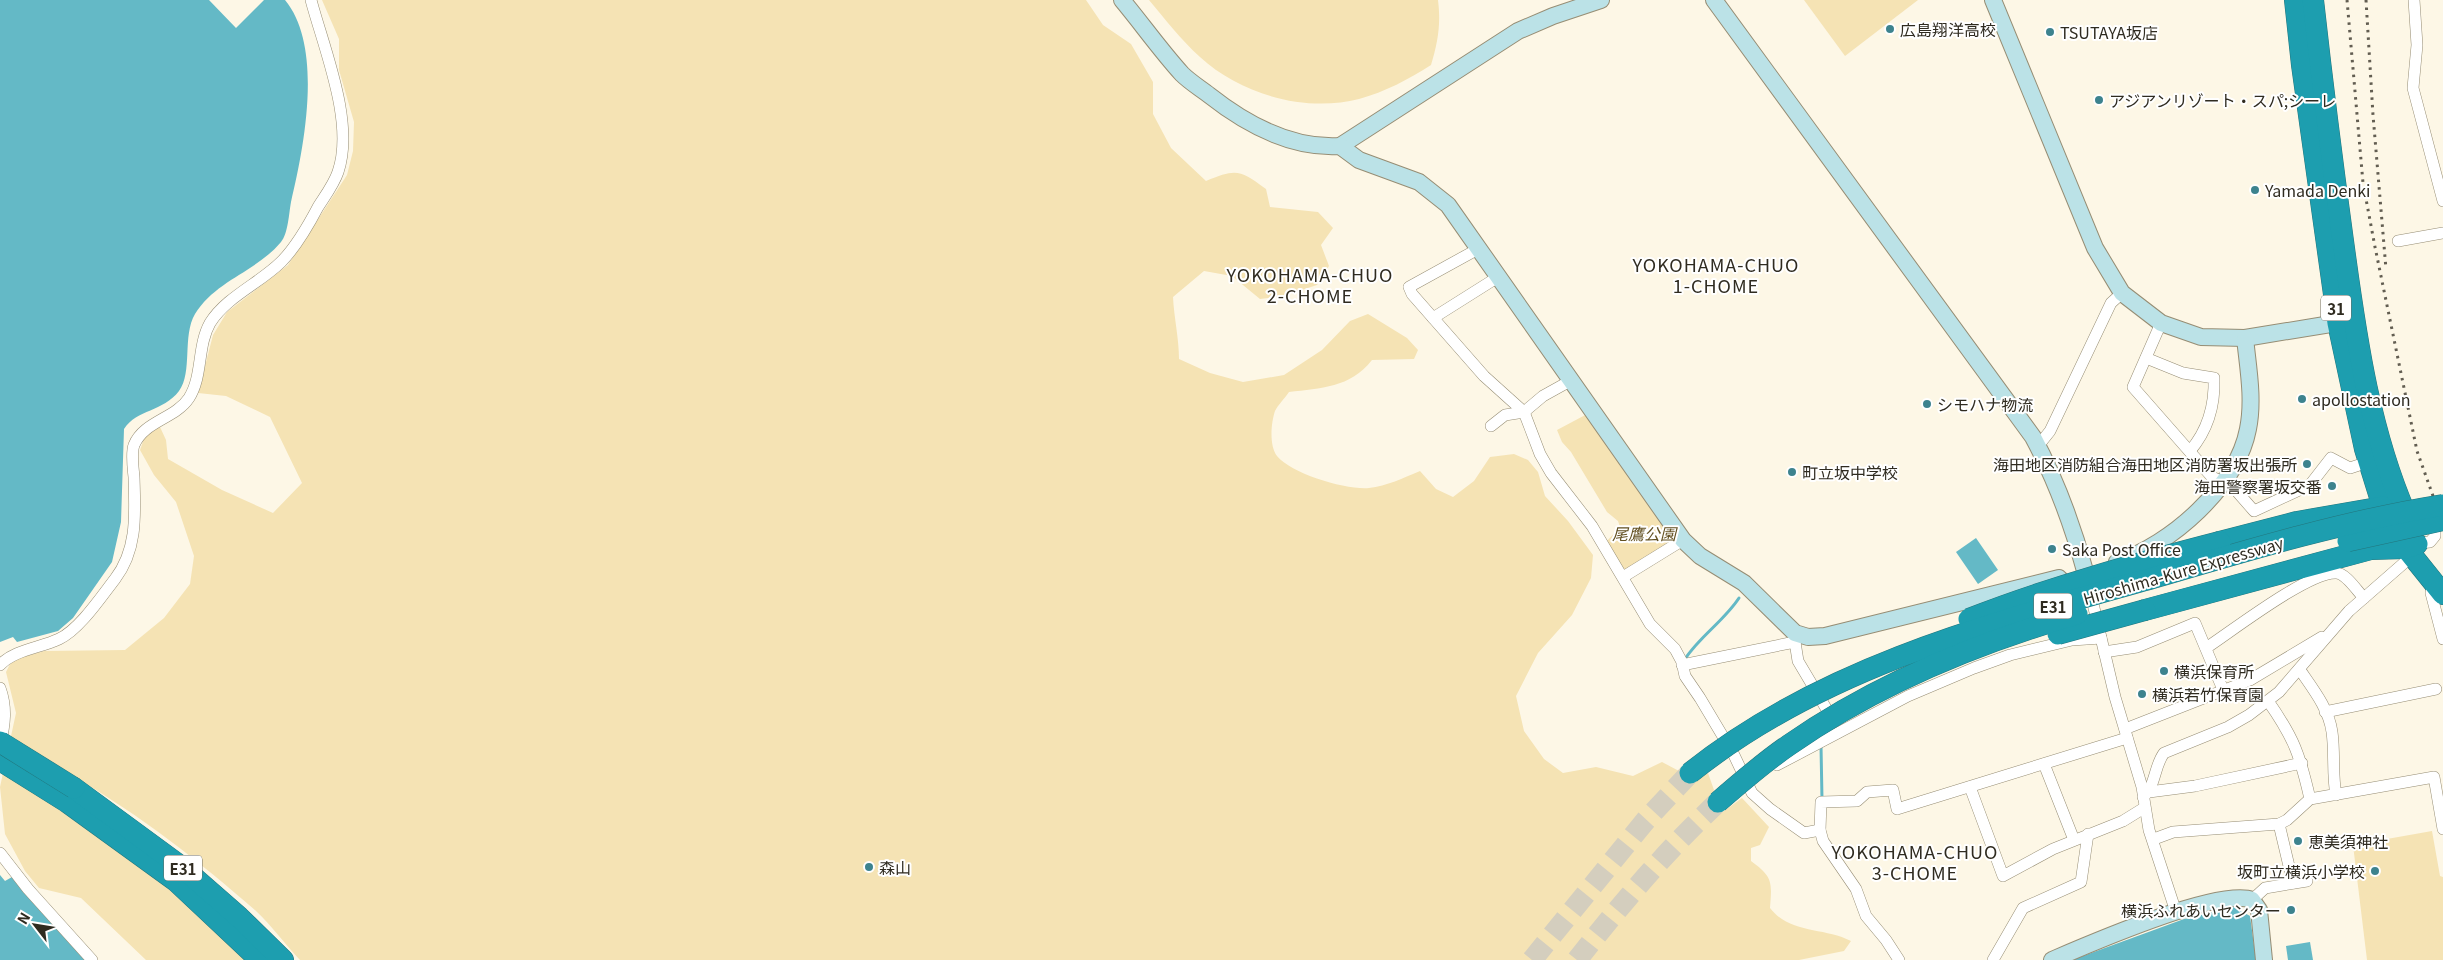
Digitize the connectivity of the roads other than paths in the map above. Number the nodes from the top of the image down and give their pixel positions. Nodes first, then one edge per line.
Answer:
1 (311, 0) edge
2 (1122, 0) edge
3 (1601, 0) edge
4 (1714, 0) edge
5 (1993, 0) edge
6 (2295, 0) edge
7 (2313, 0) edge
8 (2414, 0) edge
9 (1340, 146) junction
10 (2443, 201) edge
11 (2443, 233) edge
12 (2398, 241) dead end
13 (1478, 249) junction
14 (1498, 277) junction
15 (2122, 293) junction
16 (1433, 318) junction
17 (2346, 321) junction
18 (2161, 324) junction
19 (2245, 338) junction
20 (2146, 358) junction
21 (1570, 381) junction
22 (1524, 412) junction
23 (1491, 426) dead end
24 (2038, 446) junction
25 (2190, 452) junction
26 (2370, 467) junction
27 (2224, 483) junction
28 (2392, 504) junction
29 (2443, 505) edge
30 (2341, 514) junction
31 (2443, 516) edge
32 (2443, 520) edge
33 (1683, 540) junction
34 (2412, 549) junction
35 (2085, 571) junction
36 (1623, 577) junction
37 (2440, 583) edge
38 (2364, 598) junction
39 (2327, 635) junction
40 (1797, 638) junction
41 (2101, 638) junction
42 (2443, 639) edge
43 (2206, 648) junction
44 (2104, 652) junction
45 (0, 665) edge
46 (1682, 665) junction
47 (2300, 670) junction
48 (0, 688) edge
49 (2436, 689) dead end
50 (2224, 692) junction
51 (2268, 701) junction
52 (1779, 712) junction
53 (2325, 712) junction
54 (1840, 733) junction
55 (2126, 733) junction
56 (0, 743) edge
57 (0, 760) edge
58 (2302, 763) junction
59 (2044, 764) junction
60 (1690, 773) tunnel mouth
61 (1751, 776) junction
62 (2438, 776) edge
63 (1970, 788) junction
64 (70, 795) junction
65 (2336, 795) junction
66 (2145, 799) junction
67 (2310, 799) junction
68 (1718, 802) tunnel mouth
69 (2279, 824) junction
70 (1820, 830) junction
71 (2443, 830) edge
72 (2088, 834) junction
73 (2154, 839) junction
74 (2074, 840) junction
75 (0, 853) edge
76 (2307, 881) dead end
77 (2293, 883) junction
78 (2252, 900) junction
79 (2176, 912) junction
80 (92, 960) edge
81 (260, 960) edge
82 (283, 960) edge
83 (1899, 960) edge
84 (1993, 960) edge
85 (2052, 960) edge
86 (2264, 960) edge

1 - 45 street
2 - 9 street
3 - 9 street
4 - 24 street
5 - 15 street
6 - 17 highway, 31
7 - 17 highway, 31
8 - 10 street
9 - 13 street
11 - 12 street
13 - 14 street
13 - 16 street
14 - 16 street
14 - 21 street
15 - 18 street
15 - 24 street
16 - 22 street
17 - 19 street
17 - 26 highway, 31
17 - 28 highway, 31
18 - 19 street
18 - 20 street
19 - 27 street
20 - 25 street
20 - 25 street
21 - 22 street
21 - 33 street
22 - 23 street
22 - 36 street
24 - 35 street
25 - 27 street
26 - 27 street
26 - 28 highway, 31
26 - 30 highway
27 - 35 street
28 - 30 highway
28 - 34 highway, 31
29 - 52 highway, Hiroshima-Kure Expressway / E31, bridge
30 - 52 highway, bridge
31 - 34 street
32 - 61 highway, Hiroshima-Kure Expressway / E31, bridge
33 - 36 street
33 - 40 street
34 - 37 highway, 31
34 - 38 street
34 - 61 highway, bridge
35 - 40 street
35 - 41 street
36 - 46 street
37 - 42 street
38 - 39 street
38 - 43 street
39 - 47 street
39 - 50 street
40 - 46 street
40 - 54 street
41 - 44 street
41 - 54 street
43 - 44 street
43 - 50 street
44 - 55 street
46 - 61 street
47 - 51 street
47 - 53 street
48 - 56 street
49 - 53 street
50 - 55 street
51 - 58 street
51 - 66 street
52 - 60 highway, Hiroshima-Kure Expressway / E31, bridge
53 - 65 street
54 - 61 street
55 - 59 street
55 - 66 street
56 - 64 highway, E31, bridge
57 - 64 highway, E31
58 - 66 street
58 - 67 street
59 - 63 street
59 - 74 street
61 - 68 highway, Hiroshima-Kure Expressway / E31, bridge
61 - 70 street
62 - 65 street
62 - 71 street
63 - 70 street
63 - 74 street
64 - 81 highway, E31
64 - 82 highway, E31
65 - 67 street
66 - 72 street
66 - 73 street
67 - 69 street
69 - 73 street
69 - 77 street
70 - 83 street
72 - 74 street
72 - 84 street
73 - 79 street
75 - 80 street
76 - 77 street
77 - 78 street
78 - 79 street
78 - 86 street
79 - 85 street

